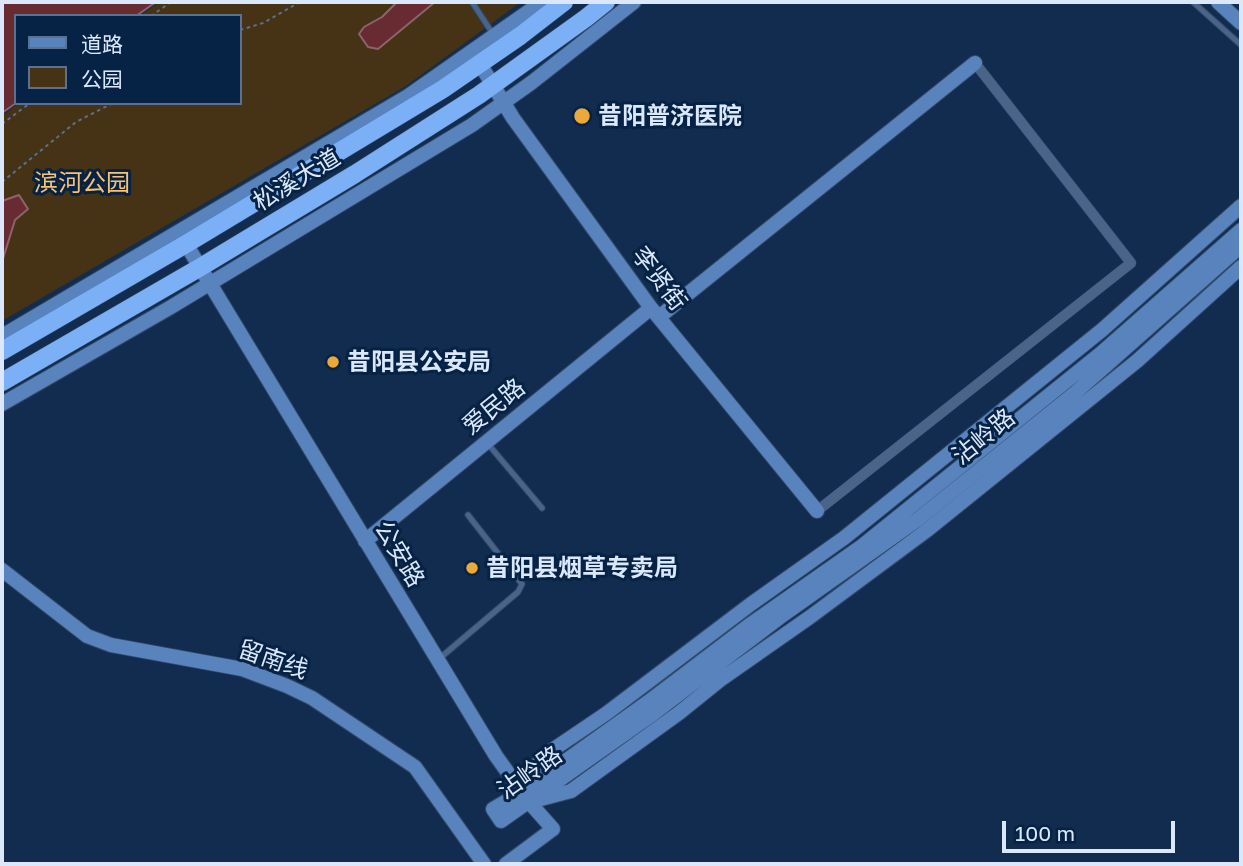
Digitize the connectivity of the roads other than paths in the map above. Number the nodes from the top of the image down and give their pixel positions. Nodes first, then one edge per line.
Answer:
1 (472, 2) edge
2 (542, 2) edge
3 (564, 2) edge
4 (606, 2) edge
5 (635, 2) edge
6 (1193, 2) edge
7 (1218, 2) edge
8 (1241, 23) edge
9 (495, 37) junction
10 (1241, 45) edge
11 (975, 63) joint
12 (480, 64) junction
13 (493, 85) junction
14 (503, 102) junction
15 (1241, 206) edge
16 (1241, 230) edge
17 (186, 244) junction
18 (1241, 246) edge
19 (1241, 267) edge
20 (204, 276) junction
21 (655, 313) junction
22 (2, 336) edge
23 (2, 351) edge
24 (2, 382) edge
25 (2, 404) edge
26 (486, 442) junction
27 (542, 508) dead end
28 (817, 511) joint
29 (468, 515) dead end
30 (365, 541) junction
31 (2, 570) edge
32 (437, 660) junction
33 (525, 797) junction
34 (484, 864) edge
35 (506, 864) edge

1 - 9 lane
2 - 9 street
3 - 12 highway, 松溪大道
4 - 13 highway, 松溪大道
5 - 14 street
6 - 10 lane
7 - 8 street
9 - 22 street
11 - 21 street, 爱民路
11 - 28 street
12 - 13 street, 李贤街
12 - 17 highway, 松溪大道
13 - 14 street, 李贤街
13 - 20 highway, 松溪大道
14 - 20 street
14 - 21 street, 李贤街
15 - 33 street
16 - 33 street, 沾岭路
17 - 20 street, 公安路
17 - 23 highway, 松溪大道
18 - 33 street, 沾岭路
19 - 33 street
20 - 24 highway, 松溪大道
20 - 25 street
20 - 30 street, 公安路
21 - 26 street, 爱民路
21 - 28 street, 李贤街
26 - 27 lane
26 - 30 street, 爱民路
29 - 32 lane
30 - 32 street, 公安路
31 - 34 street, 留南线
32 - 33 street, 公安路
33 - 35 street, 公安路

